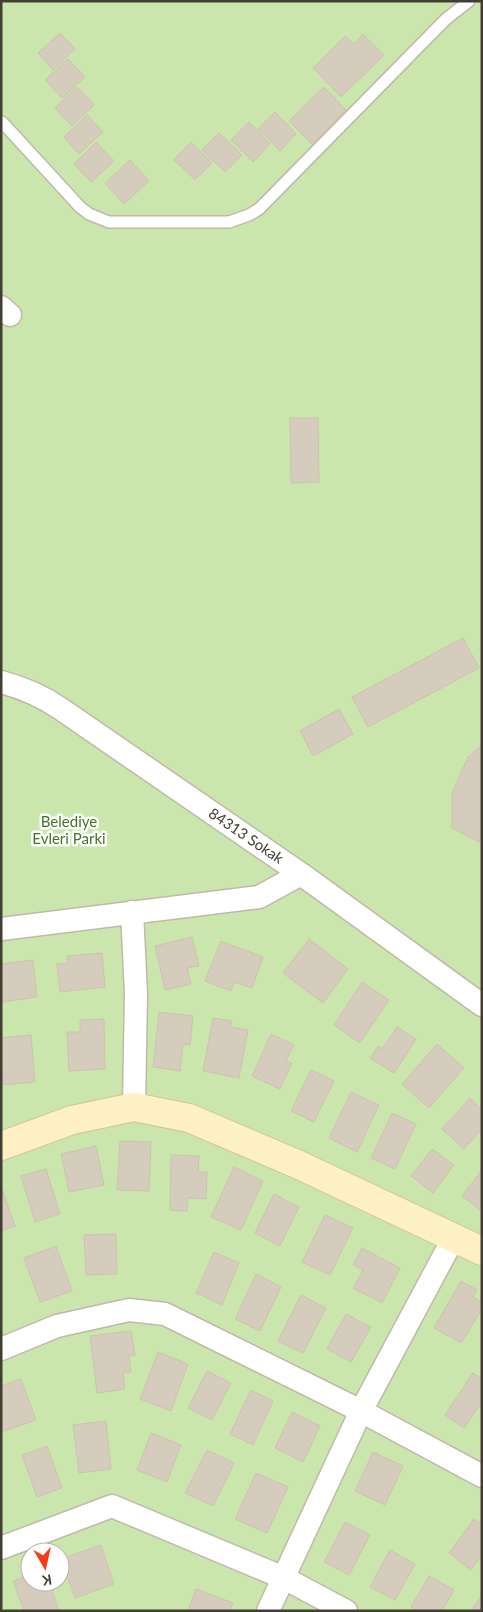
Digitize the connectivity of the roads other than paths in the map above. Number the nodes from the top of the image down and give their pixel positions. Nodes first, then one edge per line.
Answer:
1 (469, 1) edge
2 (2, 122) edge
3 (1, 682) edge
4 (301, 874) junction
5 (132, 912) junction
6 (1, 929) edge
7 (480, 1006) edge
8 (134, 1107) junction
9 (1, 1146) edge
10 (454, 1237) junction
11 (482, 1251) edge
12 (1, 1349) edge
13 (361, 1411) junction
14 (482, 1476) edge
15 (1, 1548) edge
16 (284, 1578) junction
17 (268, 1611) edge
18 (346, 1611) edge

1 - 2 lane
3 - 4 street, 84313 Sokak
4 - 5 street
4 - 7 street, 84313 Sokak
5 - 6 street
5 - 8 street
8 - 9 street
8 - 10 street
10 - 11 street
10 - 13 street
12 - 13 street
13 - 14 street
13 - 16 street
15 - 16 street
16 - 17 street
16 - 18 street

